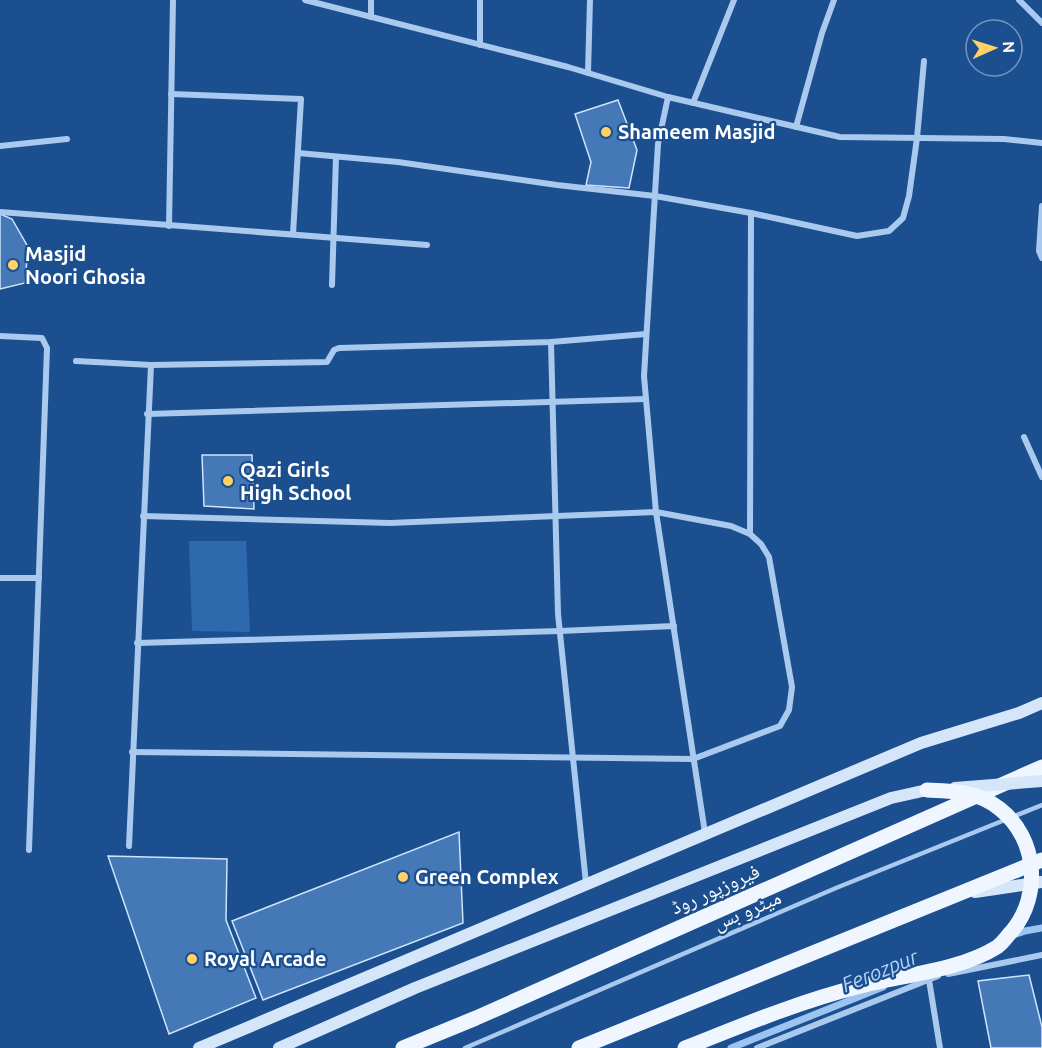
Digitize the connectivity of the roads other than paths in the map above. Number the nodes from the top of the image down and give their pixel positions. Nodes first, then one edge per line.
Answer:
1 (173, 0) edge
2 (305, 0) edge
3 (371, 0) edge
4 (480, 0) edge
5 (590, 0) edge
6 (734, 0) edge
7 (834, 0) edge
8 (1019, 0) edge
9 (371, 17) junction
10 (1042, 23) edge
11 (480, 45) junction
12 (924, 62) dead end
13 (588, 73) junction
14 (171, 94) junction
15 (668, 97) junction
16 (693, 103) junction
17 (796, 127) junction
18 (917, 138) junction
19 (67, 139) dead end
20 (1042, 142) edge
21 (0, 146) edge
22 (298, 153) junction
23 (336, 156) junction
24 (655, 195) junction
25 (1042, 206) edge
26 (0, 212) edge
27 (752, 213) junction
28 (169, 226) junction
29 (294, 234) junction
30 (333, 237) junction
31 (427, 245) dead end
32 (1042, 258) edge
33 (332, 285) dead end
34 (646, 334) junction
35 (0, 336) edge
36 (551, 342) junction
37 (76, 361) dead end
38 (151, 365) junction
39 (646, 399) junction
40 (552, 402) junction
41 (147, 414) junction
42 (1024, 437) dead end
43 (1042, 477) edge
44 (656, 512) junction
45 (143, 516) junction
46 (555, 517) junction
47 (750, 534) junction
48 (0, 578) edge
49 (39, 578) junction
50 (674, 626) junction
51 (560, 631) junction
52 (137, 643) junction
53 (1042, 703) edge
54 (132, 752) junction
55 (573, 759) junction
56 (693, 759) junction
57 (1042, 767) edge
58 (1042, 781) edge
59 (927, 790) junction
60 (1042, 805) edge
61 (705, 833) junction
62 (129, 846) dead end
63 (29, 850) dead end
64 (1042, 860) edge
65 (1042, 882) edge
66 (586, 883) junction
67 (960, 894) junction
68 (1042, 955) edge
69 (929, 980) junction
70 (198, 1048) edge
71 (279, 1048) edge
72 (403, 1048) edge
73 (465, 1048) edge
74 (579, 1048) edge
75 (685, 1048) edge
76 (757, 1048) edge
77 (940, 1048) edge

1 - 14 street
2 - 9 street
3 - 9 street
4 - 11 street
5 - 13 street
6 - 16 street
7 - 17 street
8 - 10 street
9 - 11 street
11 - 13 street
12 - 18 street
13 - 15 street
14 - 22 street
14 - 28 street
15 - 16 street
15 - 24 street
16 - 17 street
17 - 18 street
18 - 20 street
18 - 27 street
19 - 21 street
22 - 23 street
22 - 29 street
23 - 24 street
23 - 30 street
24 - 27 street
24 - 34 street
25 - 32 street
26 - 28 street
27 - 47 street
28 - 29 street
29 - 30 street
30 - 31 street
30 - 33 street
34 - 36 street
34 - 39 street
35 - 49 street
36 - 38 street
36 - 40 street
37 - 38 street
38 - 41 street
39 - 40 street
39 - 44 street
40 - 41 street
40 - 46 street
41 - 45 street
42 - 43 street
44 - 46 street
44 - 47 street
44 - 50 street
45 - 46 street
45 - 52 street
46 - 51 street
47 - 56 street
48 - 49 street
49 - 63 street
50 - 51 street
50 - 56 street
51 - 52 street
51 - 55 street
52 - 54 street
53 - 61 street
54 - 55 street
54 - 62 street
55 - 56 street
55 - 66 street
56 - 61 street
57 - 72 main road, فیروزپور روڈ
58 - 59 street, bridge
59 - 71 street
59 - 75 main road, bridge
60 - 73 lane, میٹرو بس
61 - 66 street
64 - 67 main road
65 - 67 street
66 - 70 street
67 - 74 main road
68 - 69 street
69 - 76 street
69 - 77 street

